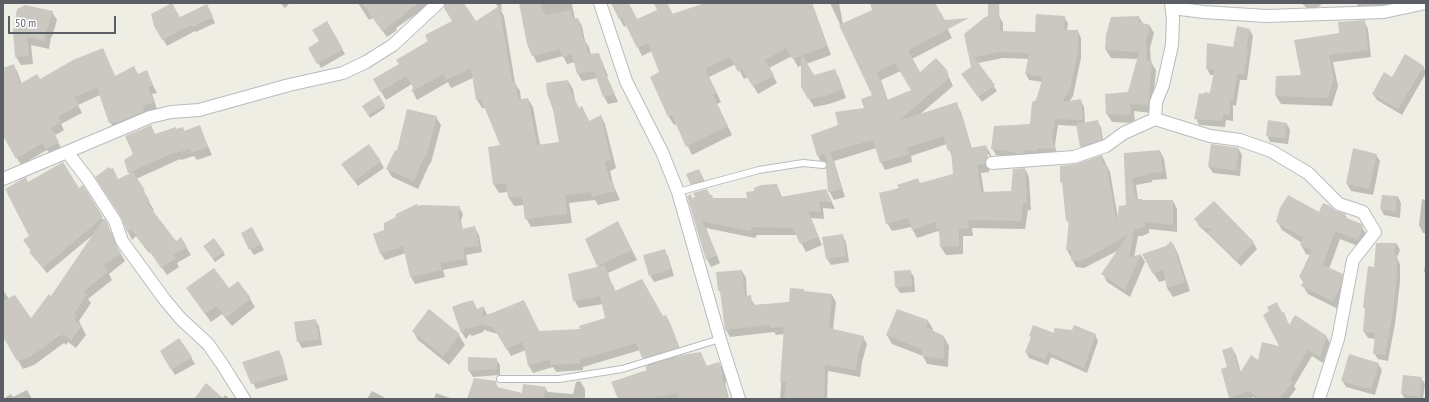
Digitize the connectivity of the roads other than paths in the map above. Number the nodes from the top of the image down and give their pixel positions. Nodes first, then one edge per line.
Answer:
1 (438, 3) edge
2 (600, 3) edge
3 (1426, 3) edge
4 (1171, 5) edge
5 (1155, 119) junction
6 (67, 152) junction
7 (992, 162) dead end
8 (823, 165) dead end
9 (3, 179) edge
10 (678, 192) junction
11 (720, 339) junction
12 (500, 379) dead end
13 (244, 399) edge
14 (740, 399) edge
15 (1319, 399) edge

1 - 6 street
2 - 10 street
3 - 4 street
4 - 5 street
5 - 7 street
5 - 15 street
6 - 9 street
6 - 13 street
8 - 10 lane
10 - 11 street
11 - 12 lane
11 - 14 street

